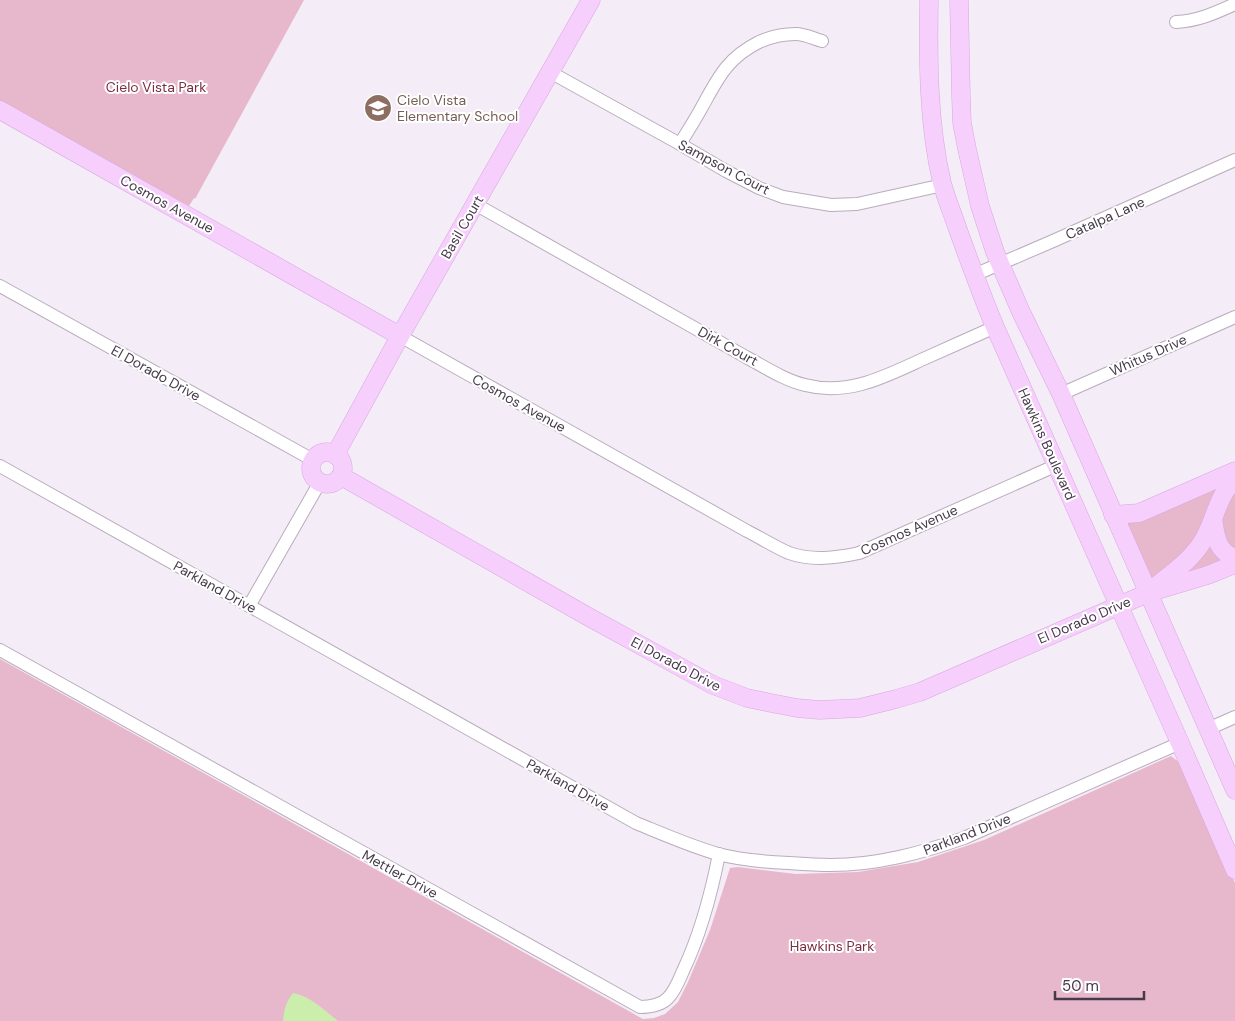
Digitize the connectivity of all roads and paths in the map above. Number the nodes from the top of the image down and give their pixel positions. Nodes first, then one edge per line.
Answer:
1 (591, 0) edge
2 (929, 0) edge
3 (959, 0) edge
4 (1235, 4) edge
5 (1176, 22) dead end
6 (822, 41) dead end
7 (550, 72) junction
8 (0, 110) edge
9 (680, 144) junction
10 (1235, 160) edge
11 (943, 185) junction
12 (475, 204) junction
13 (1000, 263) junction
14 (974, 275) junction
15 (0, 286) edge
16 (1235, 316) edge
17 (995, 327) junction
18 (400, 336) junction
19 (1061, 394) junction
20 (335, 455) junction
21 (313, 460) junction
22 (1057, 465) junction
23 (0, 466) edge
24 (1235, 471) edge
25 (341, 476) junction
26 (1235, 480) edge
27 (320, 482) junction
28 (1113, 515) junction
29 (1213, 519) junction
30 (1235, 558) edge
31 (1235, 564) edge
32 (1148, 593) junction
33 (1119, 605) junction
34 (249, 606) junction
35 (0, 650) edge
36 (1235, 717) edge
37 (1208, 729) junction
38 (1180, 743) junction
39 (1235, 790) edge
40 (719, 854) junction
41 (1235, 870) edge

1 - 7 main road, Basil Court
2 - 11 main road, Hawkins Boulevard
3 - 13 main road
4 - 5 street
6 - 9 street
7 - 9 street, Sampson Court
7 - 12 main road, Basil Court
8 - 18 main road, Cosmos Avenue
9 - 11 street, Sampson Court
10 - 13 street, Catalpa Lane
11 - 14 main road, Hawkins Boulevard
12 - 17 street, Dirk Court
12 - 18 main road, Basil Court
13 - 14 street, Catalpa Lane
13 - 19 main road
14 - 17 main road, Hawkins Boulevard
15 - 21 street, El Dorado Drive
16 - 19 street, Whitus Drive
17 - 22 main road, Hawkins Boulevard
18 - 20 main road, Basil Court
18 - 22 street, Cosmos Avenue
19 - 28 main road
20 - 21 main road
20 - 25 main road
21 - 27 main road
22 - 33 main road, Hawkins Boulevard
23 - 34 street, Parkland Drive
24 - 28 main road
25 - 27 main road
25 - 33 main road, El Dorado Drive
26 - 29 main road
27 - 34 street
28 - 32 main road
29 - 30 main road
29 - 32 main road
31 - 32 main road
32 - 33 main road, El Dorado Drive
32 - 37 main road
33 - 38 main road, Hawkins Boulevard
34 - 40 street, Parkland Drive
35 - 40 street, Mettler Drive
36 - 37 street
37 - 39 main road
38 - 40 street, Parkland Drive
38 - 41 main road, Hawkins Boulevard

